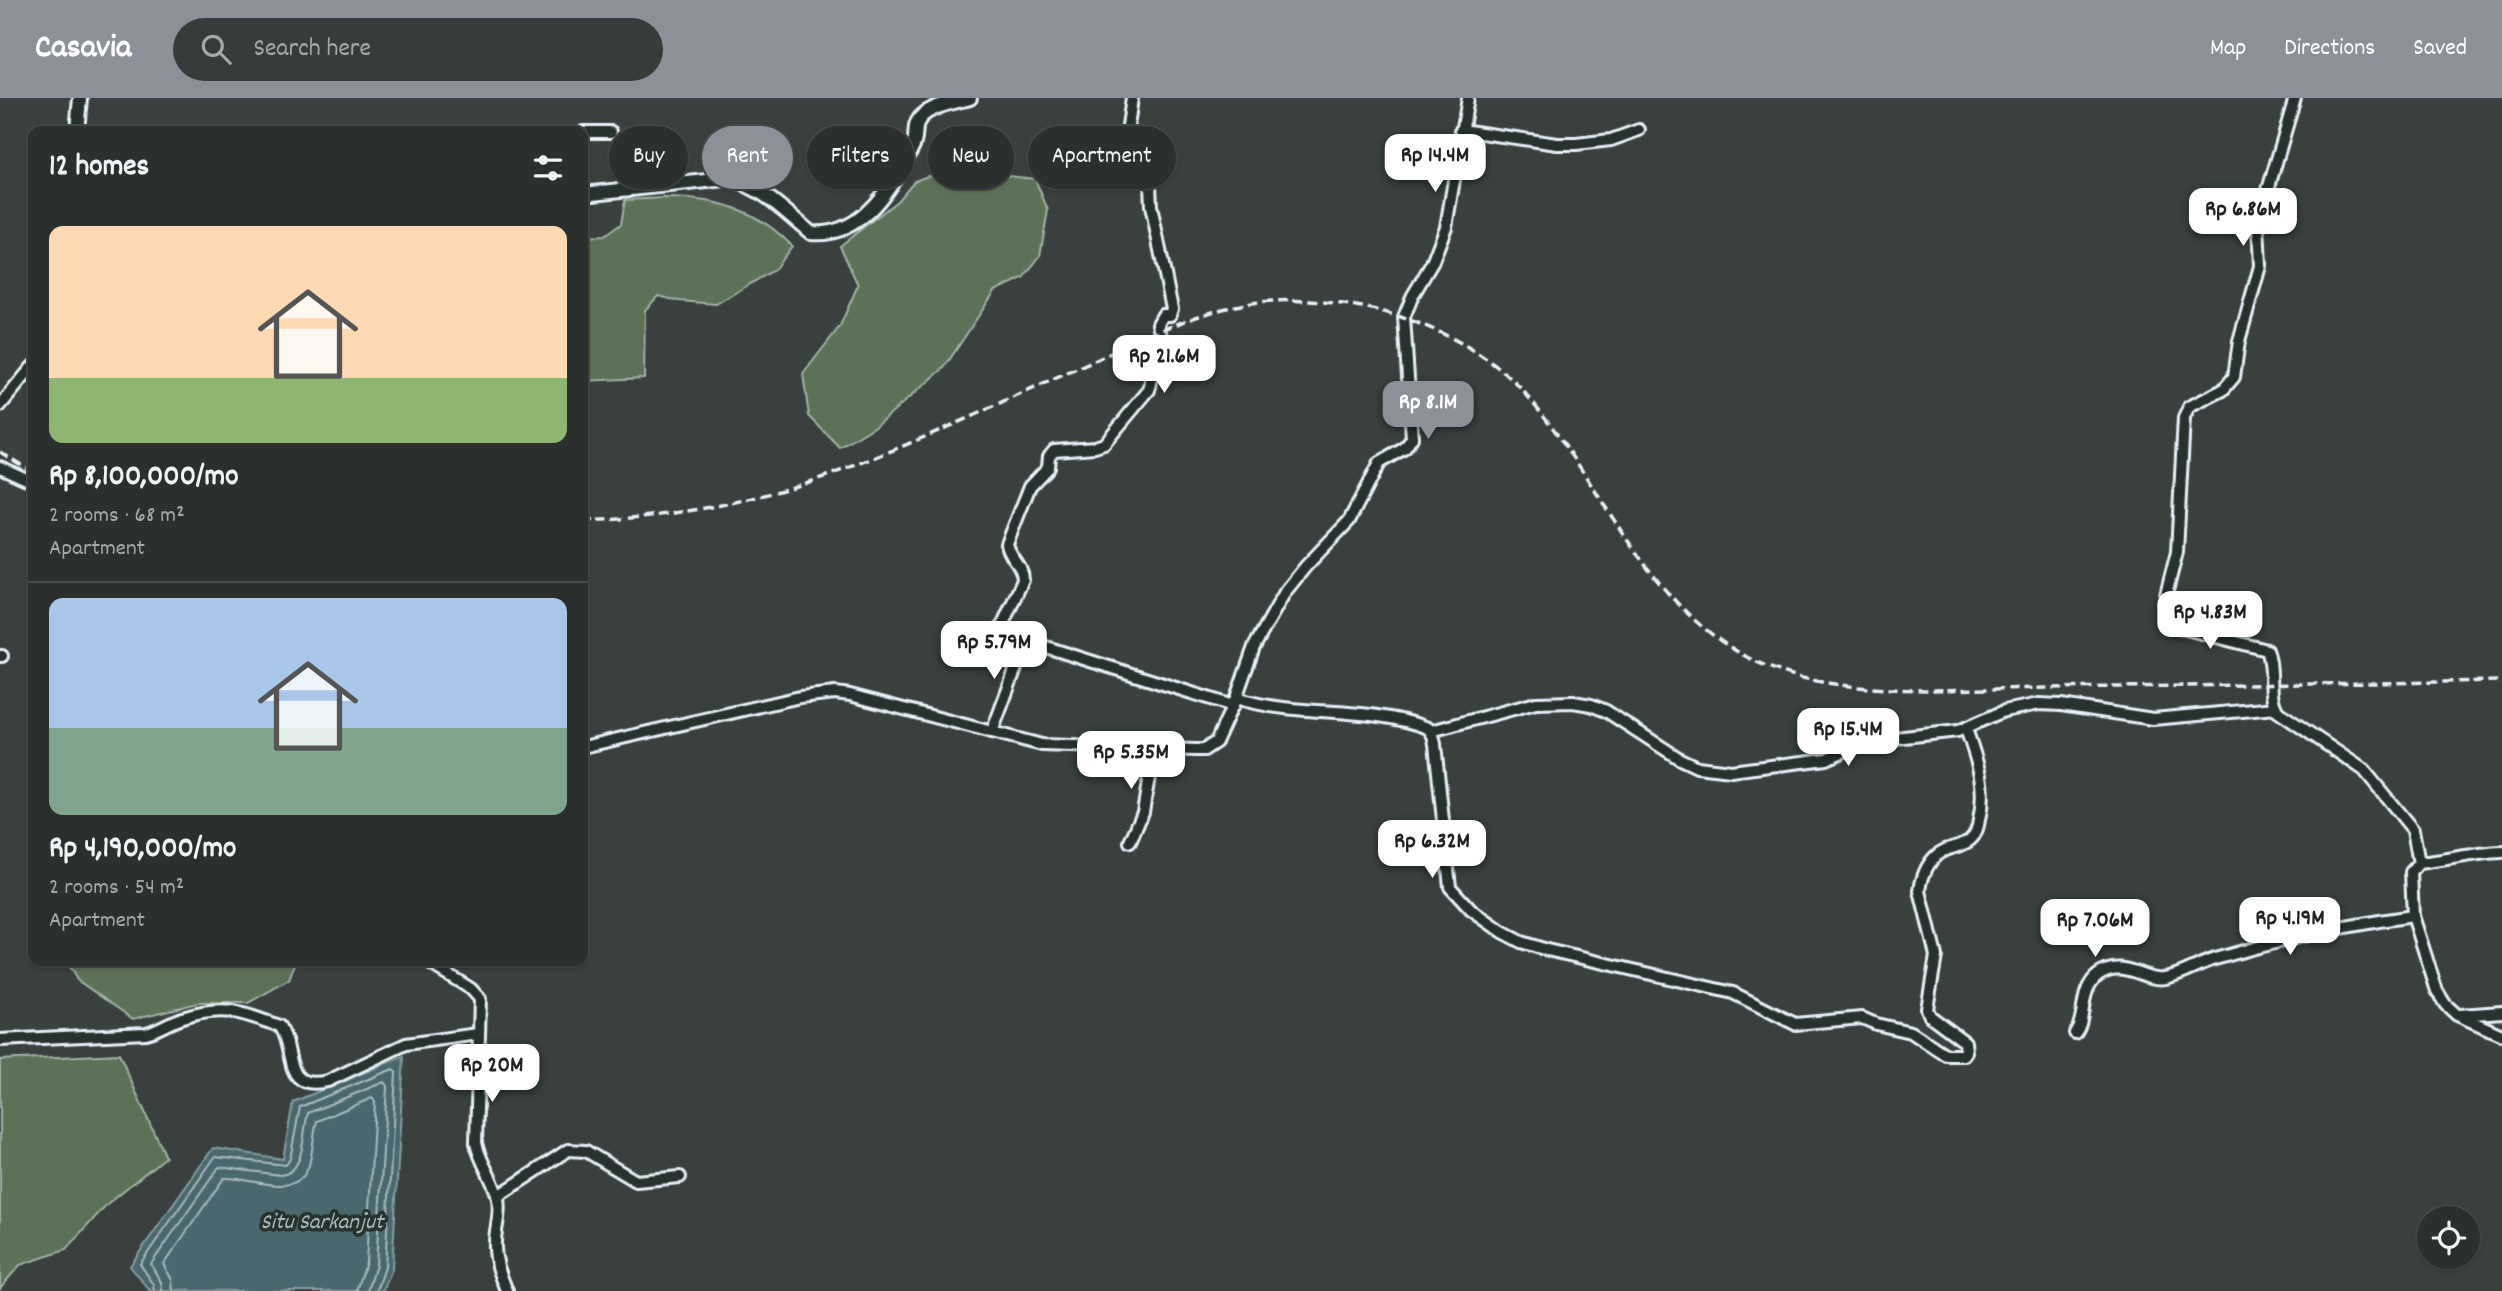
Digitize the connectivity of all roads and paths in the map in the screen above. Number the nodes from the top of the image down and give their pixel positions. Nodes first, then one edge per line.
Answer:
1 (80, 98) edge
2 (970, 98) edge
3 (1132, 98) edge
4 (1468, 98) edge
5 (2295, 98) edge
6 (77, 126) edge
7 (1461, 130) junction
8 (1639, 130) dead end
9 (588, 132) edge
10 (609, 132) edge
11 (588, 193) edge
12 (28, 372) edge
13 (0, 407) edge
14 (0, 467) edge
15 (28, 480) edge
16 (1026, 641) junction
17 (1235, 702) junction
18 (2276, 708) junction
19 (1966, 729) junction
20 (1431, 731) junction
21 (992, 732) junction
22 (588, 746) edge
23 (1154, 748) junction
24 (1130, 842) dead end
25 (2502, 852) edge
26 (2419, 863) junction
27 (2413, 916) junction
28 (434, 966) edge
29 (2502, 1012) edge
30 (2457, 1015) junction
31 (2075, 1033) dead end
32 (478, 1034) junction
33 (2502, 1035) edge
34 (0, 1041) edge
35 (680, 1177) dead end
36 (498, 1196) junction
37 (507, 1291) edge

1 - 6 street
2 - 11 street
3 - 16 street
4 - 7 street
5 - 18 street
7 - 8 street
7 - 17 street
9 - 10 street
12 - 13 street
14 - 15 street
16 - 17 street
16 - 21 street
17 - 20 street
17 - 23 street
18 - 19 street
18 - 26 street
19 - 20 street
19 - 20 street
21 - 22 street
21 - 23 street
23 - 24 street
25 - 26 street
26 - 27 street
27 - 30 street
27 - 31 street
28 - 32 street
29 - 30 street
30 - 33 street
32 - 34 street
32 - 36 street
35 - 36 street
36 - 37 street

